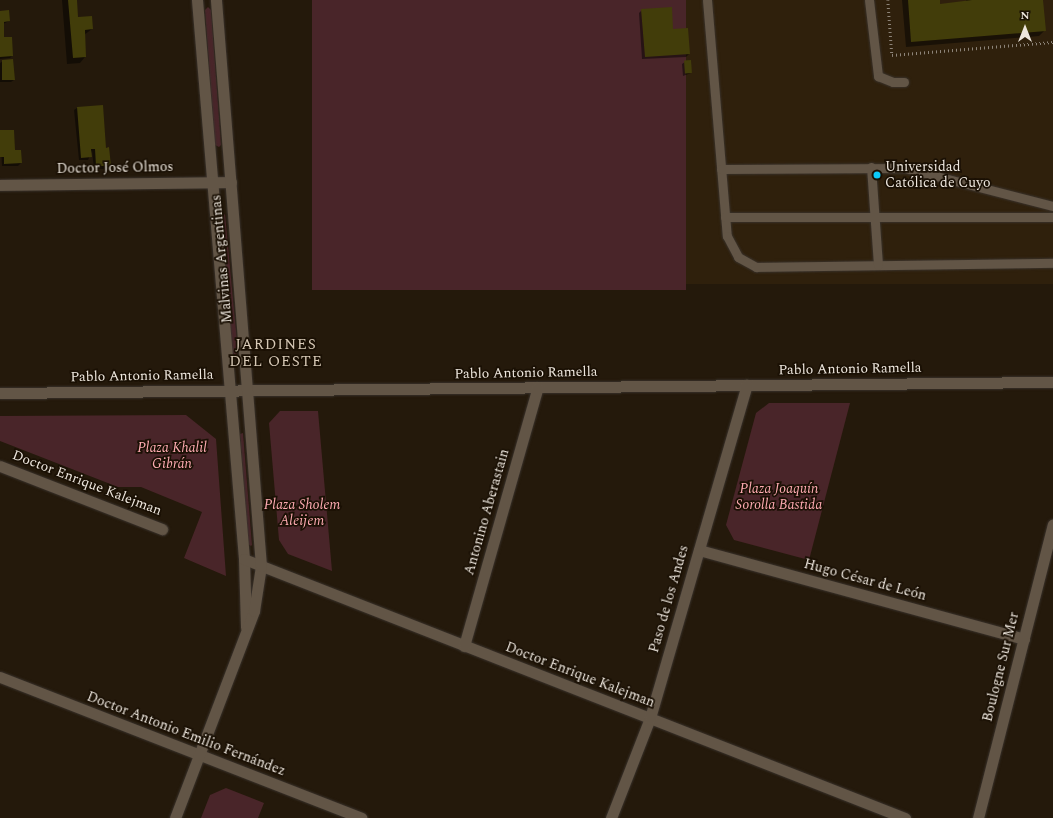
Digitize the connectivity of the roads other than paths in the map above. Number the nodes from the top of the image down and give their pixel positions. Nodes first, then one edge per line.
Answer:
1 (197, 0) edge
2 (216, 0) edge
3 (707, 0) edge
4 (869, 0) edge
5 (904, 82) dead end
6 (871, 167) junction
7 (721, 169) junction
8 (212, 182) junction
9 (231, 182) junction
10 (0, 184) edge
11 (1053, 206) edge
12 (725, 217) junction
13 (874, 217) junction
14 (1053, 217) edge
15 (1053, 263) edge
16 (878, 265) junction
17 (1053, 382) edge
18 (747, 385) junction
19 (538, 387) junction
20 (230, 390) junction
21 (247, 390) junction
22 (0, 393) edge
23 (0, 466) edge
24 (1053, 524) edge
25 (162, 529) dead end
26 (698, 550) junction
27 (244, 560) junction
28 (261, 566) junction
29 (246, 634) junction
30 (1024, 639) junction
31 (464, 646) junction
32 (0, 677) edge
33 (650, 718) junction
34 (199, 756) junction
35 (175, 818) edge
36 (361, 818) edge
37 (611, 818) edge
38 (905, 818) edge
39 (978, 818) edge

1 - 8 street, Malvinas Argentinas
2 - 9 street, Malvinas Argentinas
3 - 7 lane
4 - 5 lane
6 - 7 lane
6 - 11 lane
6 - 13 lane
7 - 12 lane
8 - 9 street, Doctor José Olmos
8 - 10 street, Doctor José Olmos
8 - 20 street, Malvinas Argentinas
9 - 21 street, Malvinas Argentinas
12 - 13 lane
12 - 16 lane
13 - 14 lane
13 - 16 lane
15 - 16 lane
17 - 18 street, Pablo Antonio Ramella
18 - 19 street, Pablo Antonio Ramella
18 - 26 street, Paso de los Andes
19 - 21 street, Pablo Antonio Ramella
19 - 31 street, Antonino Aberastain
20 - 21 street, Pablo Antonio Ramella
20 - 22 street, Pablo Antonio Ramella
20 - 27 street, Malvinas Argentinas
21 - 28 street, Malvinas Argentinas
23 - 25 street, Doctor Enrique Kalejman
24 - 30 street, Boulogne Sur Mer
26 - 30 street, Hugo César de León
26 - 33 street, Paso de los Andes
27 - 28 street, Doctor Enrique Kalejman
27 - 29 street, Malvinas Argentinas
28 - 29 street, Malvinas Argentinas
28 - 31 street, Doctor Enrique Kalejman
29 - 34 street, Malvinas Argentinas
30 - 39 street, Boulogne Sur Mer
31 - 33 street, Doctor Enrique Kalejman
32 - 34 street, Doctor Antonio Emilio Fernández
33 - 37 street, Paso de los Andes
33 - 38 street, Doctor Enrique Kalejman
34 - 35 street, Malvinas Argentinas
34 - 36 street, Doctor Antonio Emilio Fernández

